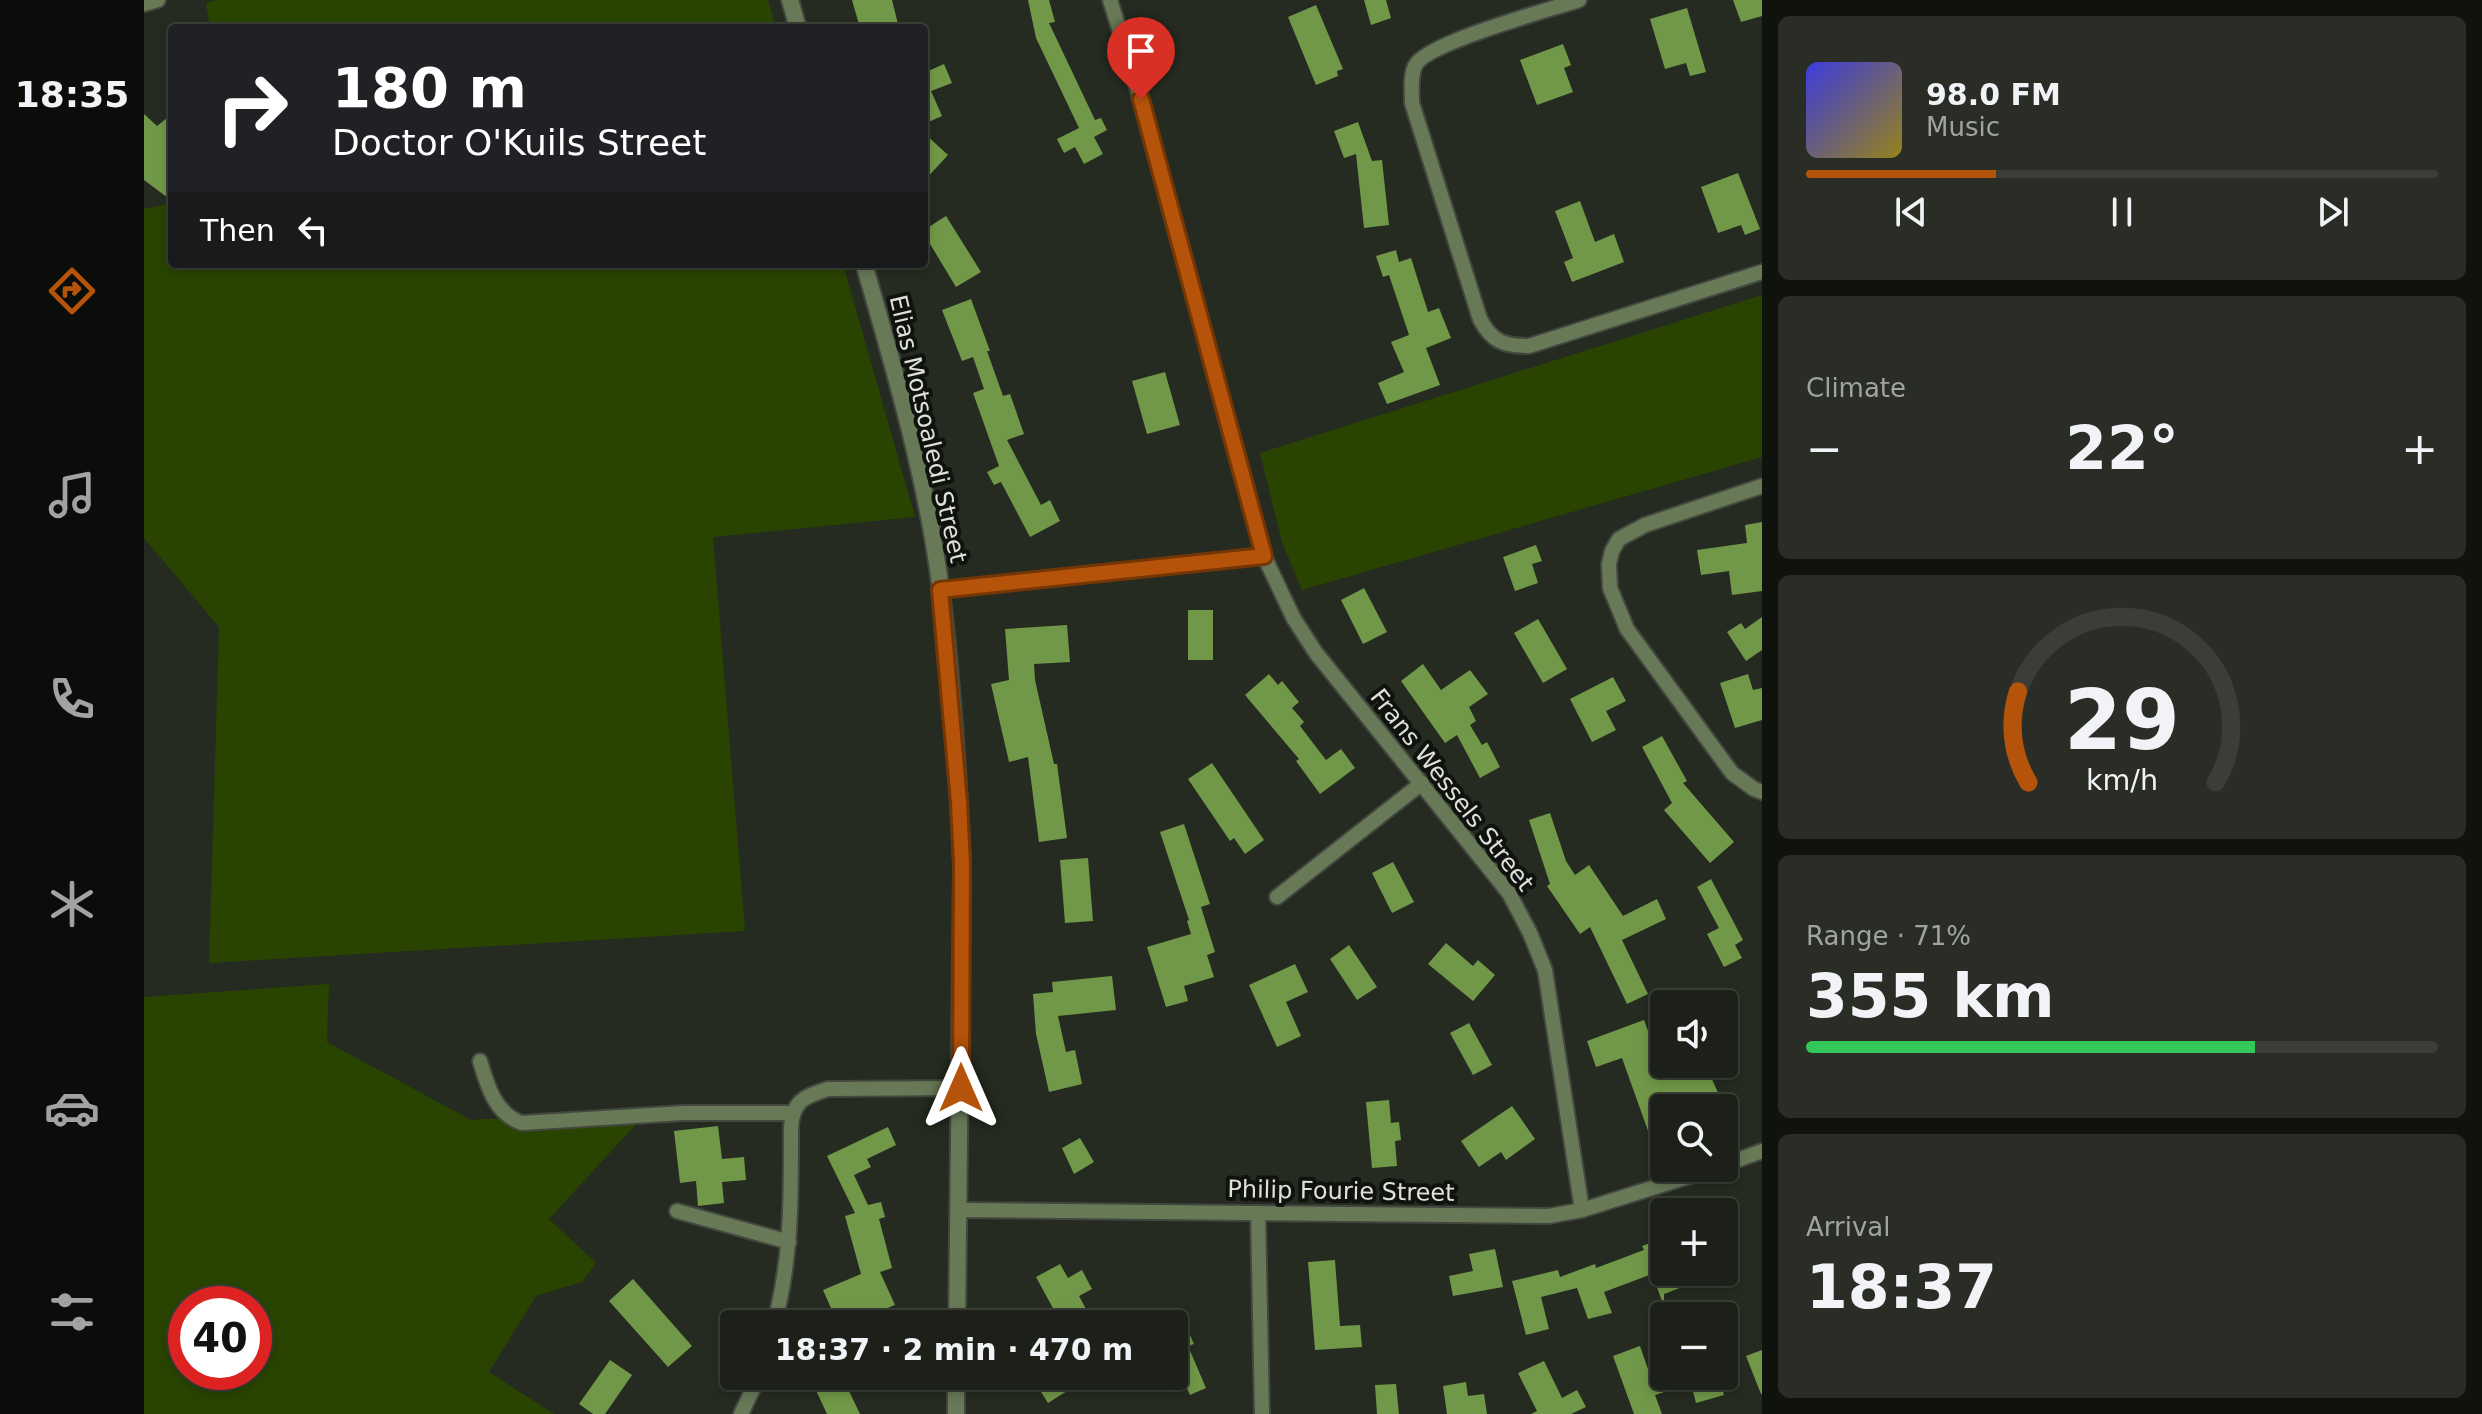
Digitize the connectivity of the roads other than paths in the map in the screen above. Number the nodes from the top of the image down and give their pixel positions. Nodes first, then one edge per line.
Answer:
1 (158, 0) edge
2 (790, 0) edge
3 (1110, 0) edge
4 (1579, 0) edge
5 (144, 4) edge
6 (797, 24) edge
7 (865, 268) edge
8 (1762, 272) edge
9 (1762, 486) edge
10 (1264, 556) junction
11 (940, 590) junction
12 (1422, 783) junction
13 (1762, 792) edge
14 (1277, 897) dead end
15 (480, 1061) dead end
16 (961, 1088) junction
17 (792, 1113) junction
18 (1762, 1151) edge
19 (1738, 1160) edge
20 (1671, 1182) edge
21 (959, 1210) junction
22 (1582, 1210) junction
23 (677, 1211) dead end
24 (1258, 1213) junction
25 (789, 1242) junction
26 (777, 1310) edge
27 (957, 1310) edge
28 (752, 1390) edge
29 (956, 1390) edge
30 (741, 1414) edge
31 (956, 1414) edge
32 (1262, 1414) edge

1 - 5 street
2 - 6 street
3 - 10 street, Frans Wessels Street
4 - 8 street
7 - 11 street, Elias Motsoaledi Street
9 - 13 street
10 - 11 street
10 - 12 street, Frans Wessels Street
11 - 16 street, Elias Motsoaledi Street
12 - 14 street
12 - 22 street, Frans Wessels Street
15 - 17 street
16 - 17 street
16 - 21 street, Elias Motsoaledi Street
17 - 25 street
18 - 19 street
20 - 22 street, Philip Fourie Street
21 - 24 street, Philip Fourie Street
21 - 27 street, Elias Motsoaledi Street
22 - 24 street, Philip Fourie Street
23 - 25 street
24 - 32 street
25 - 26 street
28 - 30 street
29 - 31 street

